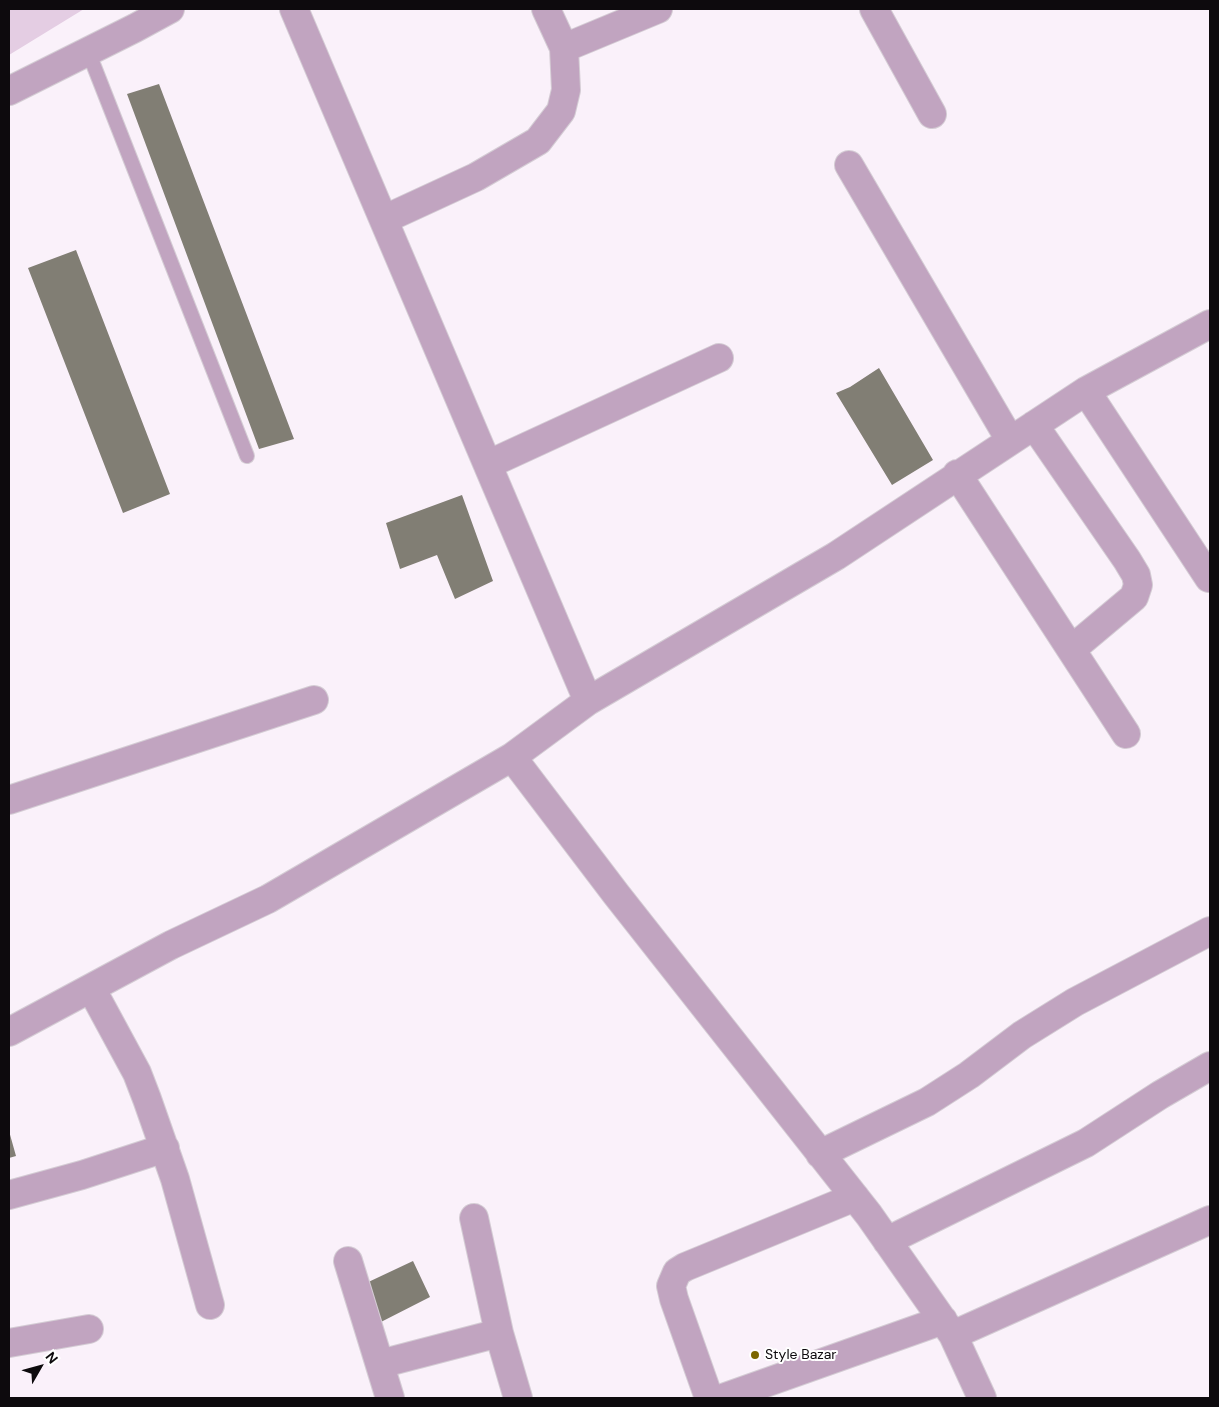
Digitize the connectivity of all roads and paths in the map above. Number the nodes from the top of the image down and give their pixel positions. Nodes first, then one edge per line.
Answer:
1 (170, 9) edge
2 (294, 9) edge
3 (546, 9) edge
4 (658, 9) edge
5 (874, 9) edge
6 (564, 48) junction
7 (88, 52) junction
8 (9, 91) edge
9 (932, 114) dead end
10 (849, 165) dead end
11 (385, 220) junction
12 (1210, 324) edge
13 (719, 358) dead end
14 (1086, 391) junction
15 (1034, 424) junction
16 (1010, 440) junction
17 (247, 456) dead end
18 (489, 464) junction
19 (957, 474) junction
20 (1209, 578) edge
21 (1072, 649) junction
22 (314, 700) dead end
23 (588, 701) junction
24 (1126, 734) dead end
25 (512, 758) junction
26 (9, 800) edge
27 (1210, 931) edge
28 (91, 988) junction
29 (9, 1032) edge
30 (1210, 1066) edge
31 (165, 1148) junction
32 (820, 1154) junction
33 (9, 1195) edge
34 (855, 1197) junction
35 (474, 1218) dead end
36 (1210, 1220) edge
37 (887, 1241) junction
38 (348, 1261) dead end
39 (210, 1305) dead end
40 (948, 1328) junction
41 (89, 1329) dead end
42 (499, 1333) junction
43 (9, 1343) edge
44 (380, 1364) junction
45 (390, 1398) edge
46 (518, 1398) edge
47 (709, 1398) edge
48 (723, 1398) edge
49 (982, 1398) edge

1 - 7 street
2 - 11 street
3 - 6 street
4 - 6 street
5 - 9 street
6 - 11 street
7 - 8 street
7 - 17 lane
10 - 16 street
11 - 18 street
12 - 14 street
13 - 18 street
14 - 15 street
14 - 20 street
15 - 16 street
15 - 21 street
16 - 19 street
18 - 23 street
19 - 21 street
19 - 23 street
21 - 24 street
22 - 26 street
23 - 25 street
25 - 28 street
25 - 32 street
27 - 32 street
28 - 29 street
28 - 31 street
30 - 37 street
31 - 33 street
31 - 39 street
32 - 34 street
34 - 37 street
34 - 47 street
35 - 42 street
36 - 40 street
37 - 40 street
38 - 44 street
40 - 48 street
40 - 49 street
41 - 43 street
42 - 44 street
42 - 46 street
44 - 45 street

